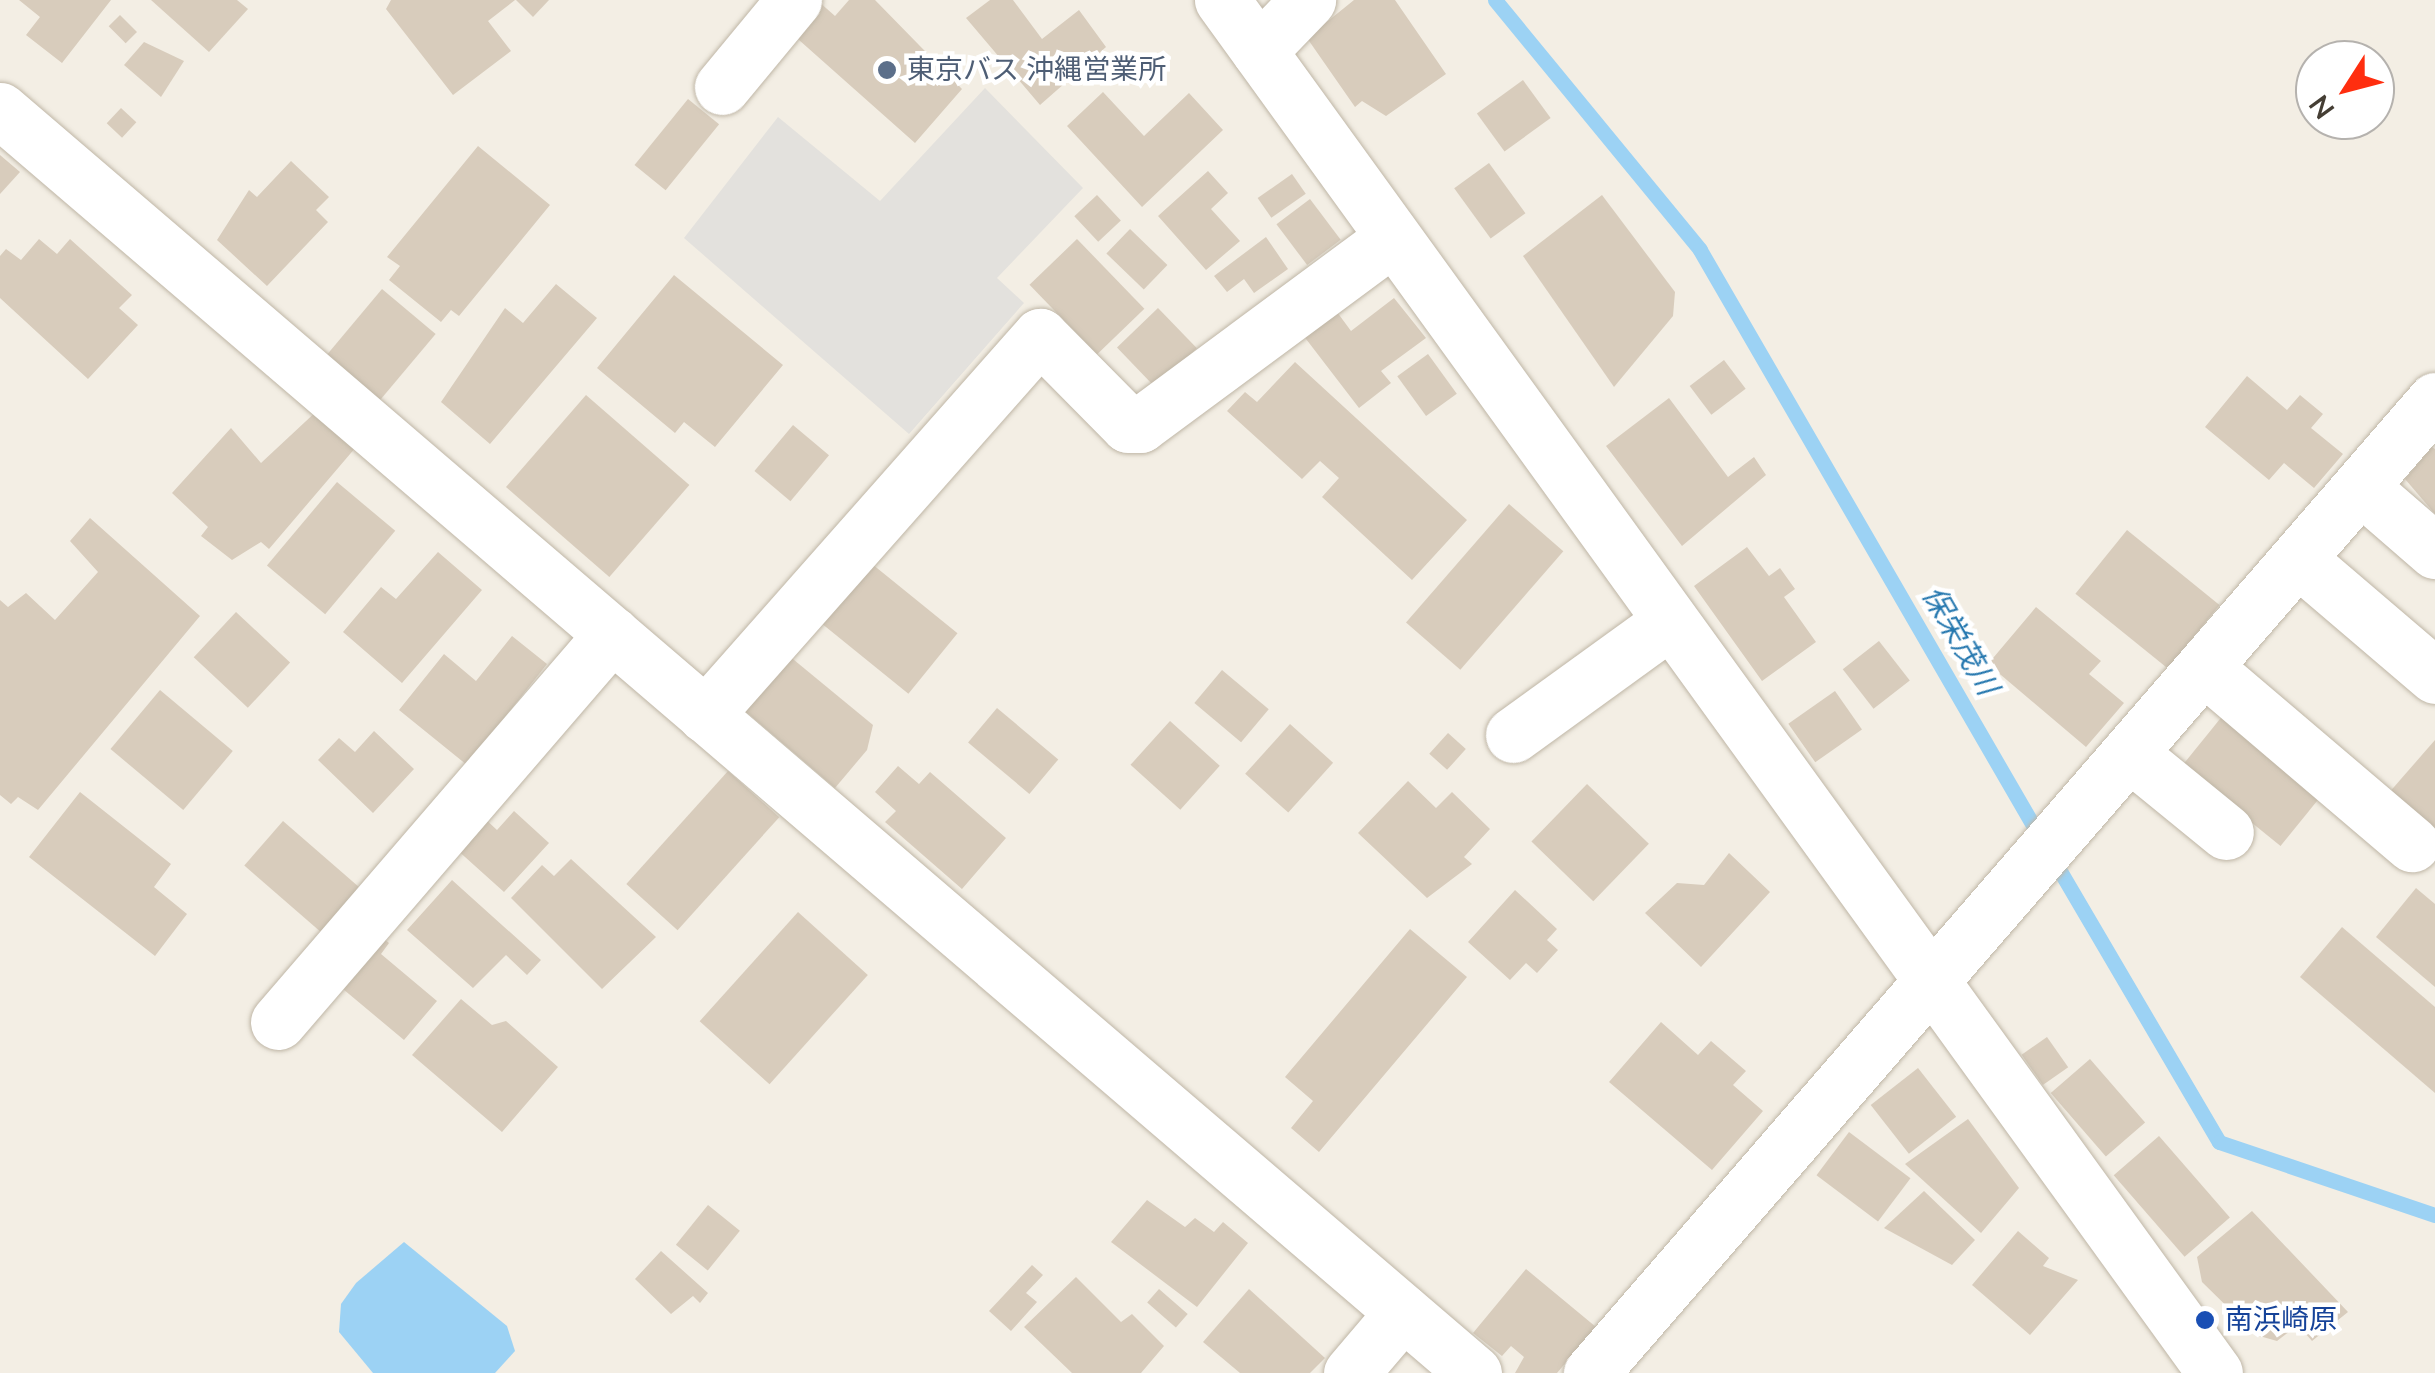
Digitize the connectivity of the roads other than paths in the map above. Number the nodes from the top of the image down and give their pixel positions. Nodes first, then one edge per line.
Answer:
1 (794, 0) edge
2 (1222, 0) edge
3 (1308, 0) edge
4 (1260, 51) junction
5 (722, 87) dead end
6 (0, 110) edge
7 (1393, 238) junction
8 (2435, 400) edge
9 (2361, 487) junction
10 (2435, 551) edge
11 (2298, 559) junction
12 (1669, 622) junction
13 (612, 634) junction
14 (2205, 668) junction
15 (2435, 676) edge
16 (705, 715) junction
17 (1513, 734) dead end
18 (2130, 753) junction
19 (2226, 832) dead end
20 (2412, 844) dead end
21 (1930, 980) junction
22 (278, 1022) dead end
23 (1402, 1312) junction
24 (1351, 1373) edge
25 (1474, 1373) edge
26 (1591, 1373) edge
27 (2215, 1373) edge

1 - 5 street
2 - 4 street
3 - 4 street
4 - 7 street
6 - 13 street
7 - 12 street
7 - 16 street
8 - 9 street
9 - 10 street
9 - 11 street
11 - 14 street
11 - 15 street
12 - 17 street
12 - 21 street
13 - 16 street
13 - 22 street
14 - 18 street
14 - 20 street
16 - 23 street
18 - 19 street
18 - 21 street
21 - 26 street
21 - 27 street
23 - 24 street
23 - 25 street

